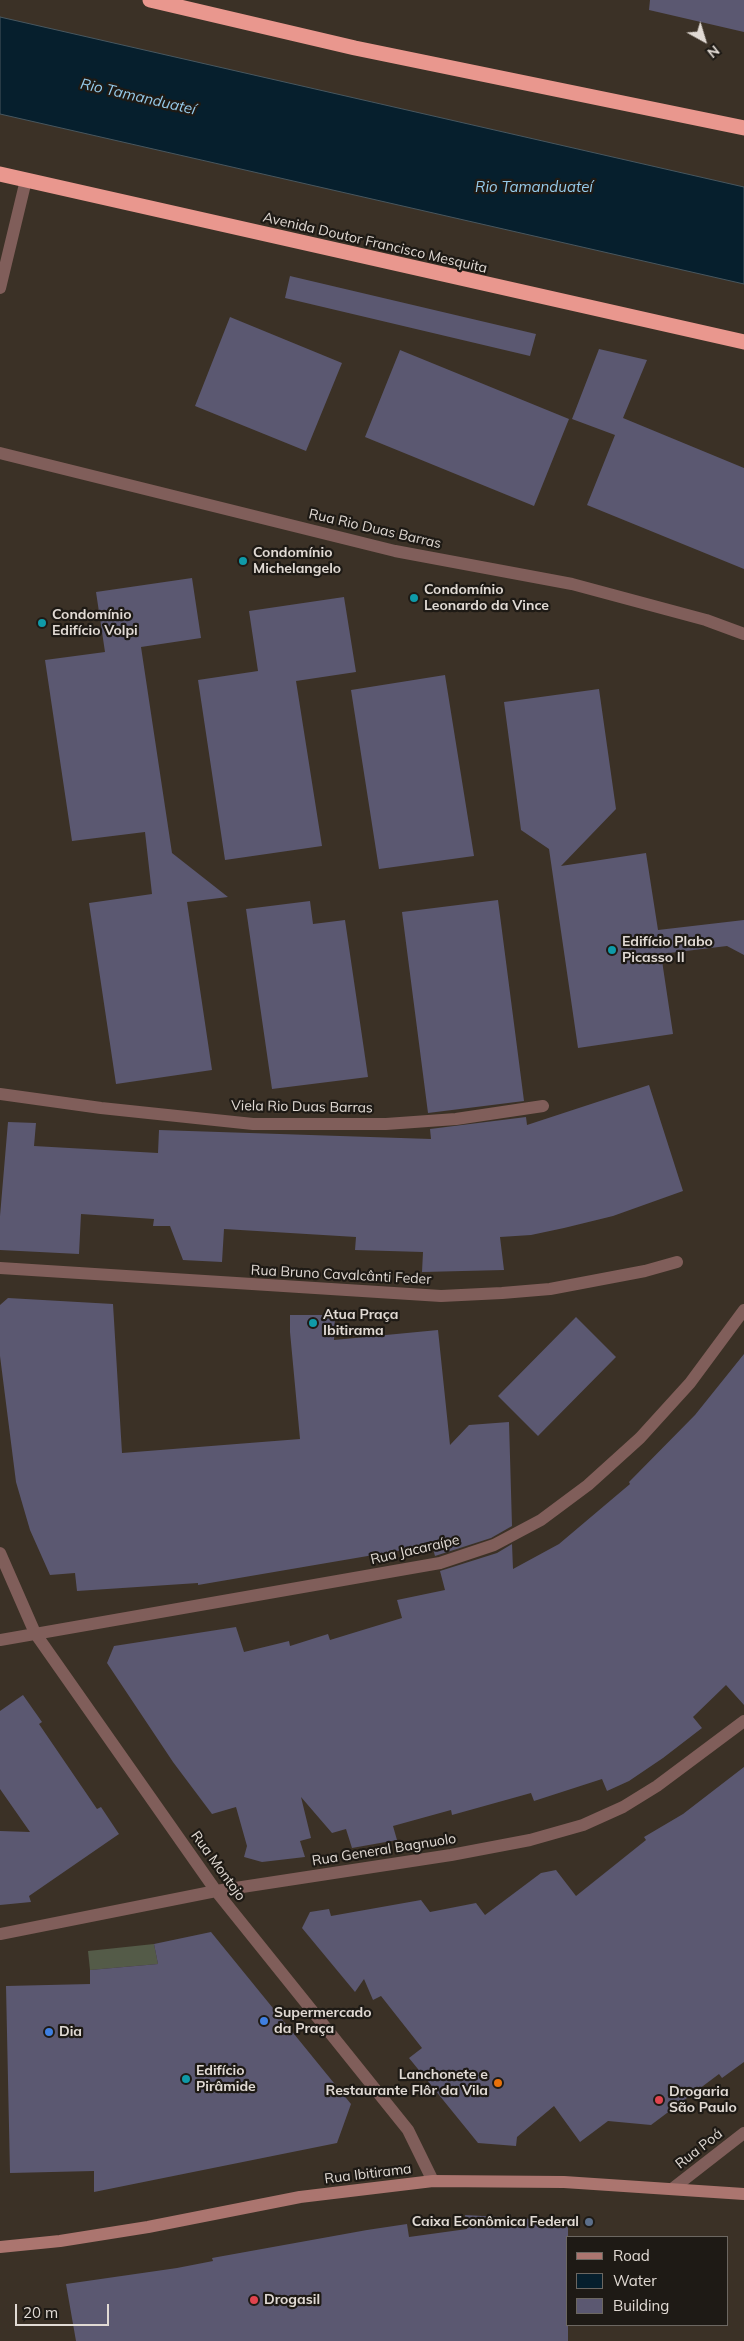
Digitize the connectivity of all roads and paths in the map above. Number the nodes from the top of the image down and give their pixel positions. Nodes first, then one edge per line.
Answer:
1 (150, 0) edge
2 (744, 128) edge
3 (0, 174) edge
4 (26, 180) junction
5 (0, 288) edge
6 (744, 342) edge
7 (0, 453) edge
8 (744, 634) edge
9 (0, 1094) edge
10 (543, 1106) dead end
11 (677, 1262) dead end
12 (0, 1268) edge
13 (744, 1310) edge
14 (0, 1553) edge
15 (35, 1633) junction
16 (0, 1640) edge
17 (744, 1721) edge
18 (216, 1891) junction
19 (0, 1934) edge
20 (744, 2133) edge
21 (433, 2181) junction
22 (672, 2189) junction
23 (744, 2194) edge
24 (0, 2246) edge

1 - 2 highway
3 - 4 highway, Avenida Doutor Francisco Mesquita
4 - 5 street
4 - 6 highway, Avenida Doutor Francisco Mesquita
7 - 8 street, Rua Rio Duas Barras
9 - 10 street, Viela Rio Duas Barras
11 - 12 street, Rua Bruno Cavalcânti Feder
13 - 15 street, Rua Jacaraípe
14 - 15 street, Rua Montojo
15 - 16 street, Rua Jacaraípe
15 - 18 street, Rua Montojo
17 - 18 street, Rua General Bagnuolo
18 - 19 street, Rua General Bagnuolo
18 - 21 street, Rua Montojo
20 - 22 street, Rua Poá
21 - 22 main road, Rua Ibitirama
21 - 24 main road, Rua Ibitirama
22 - 23 main road, Rua Ibitirama

